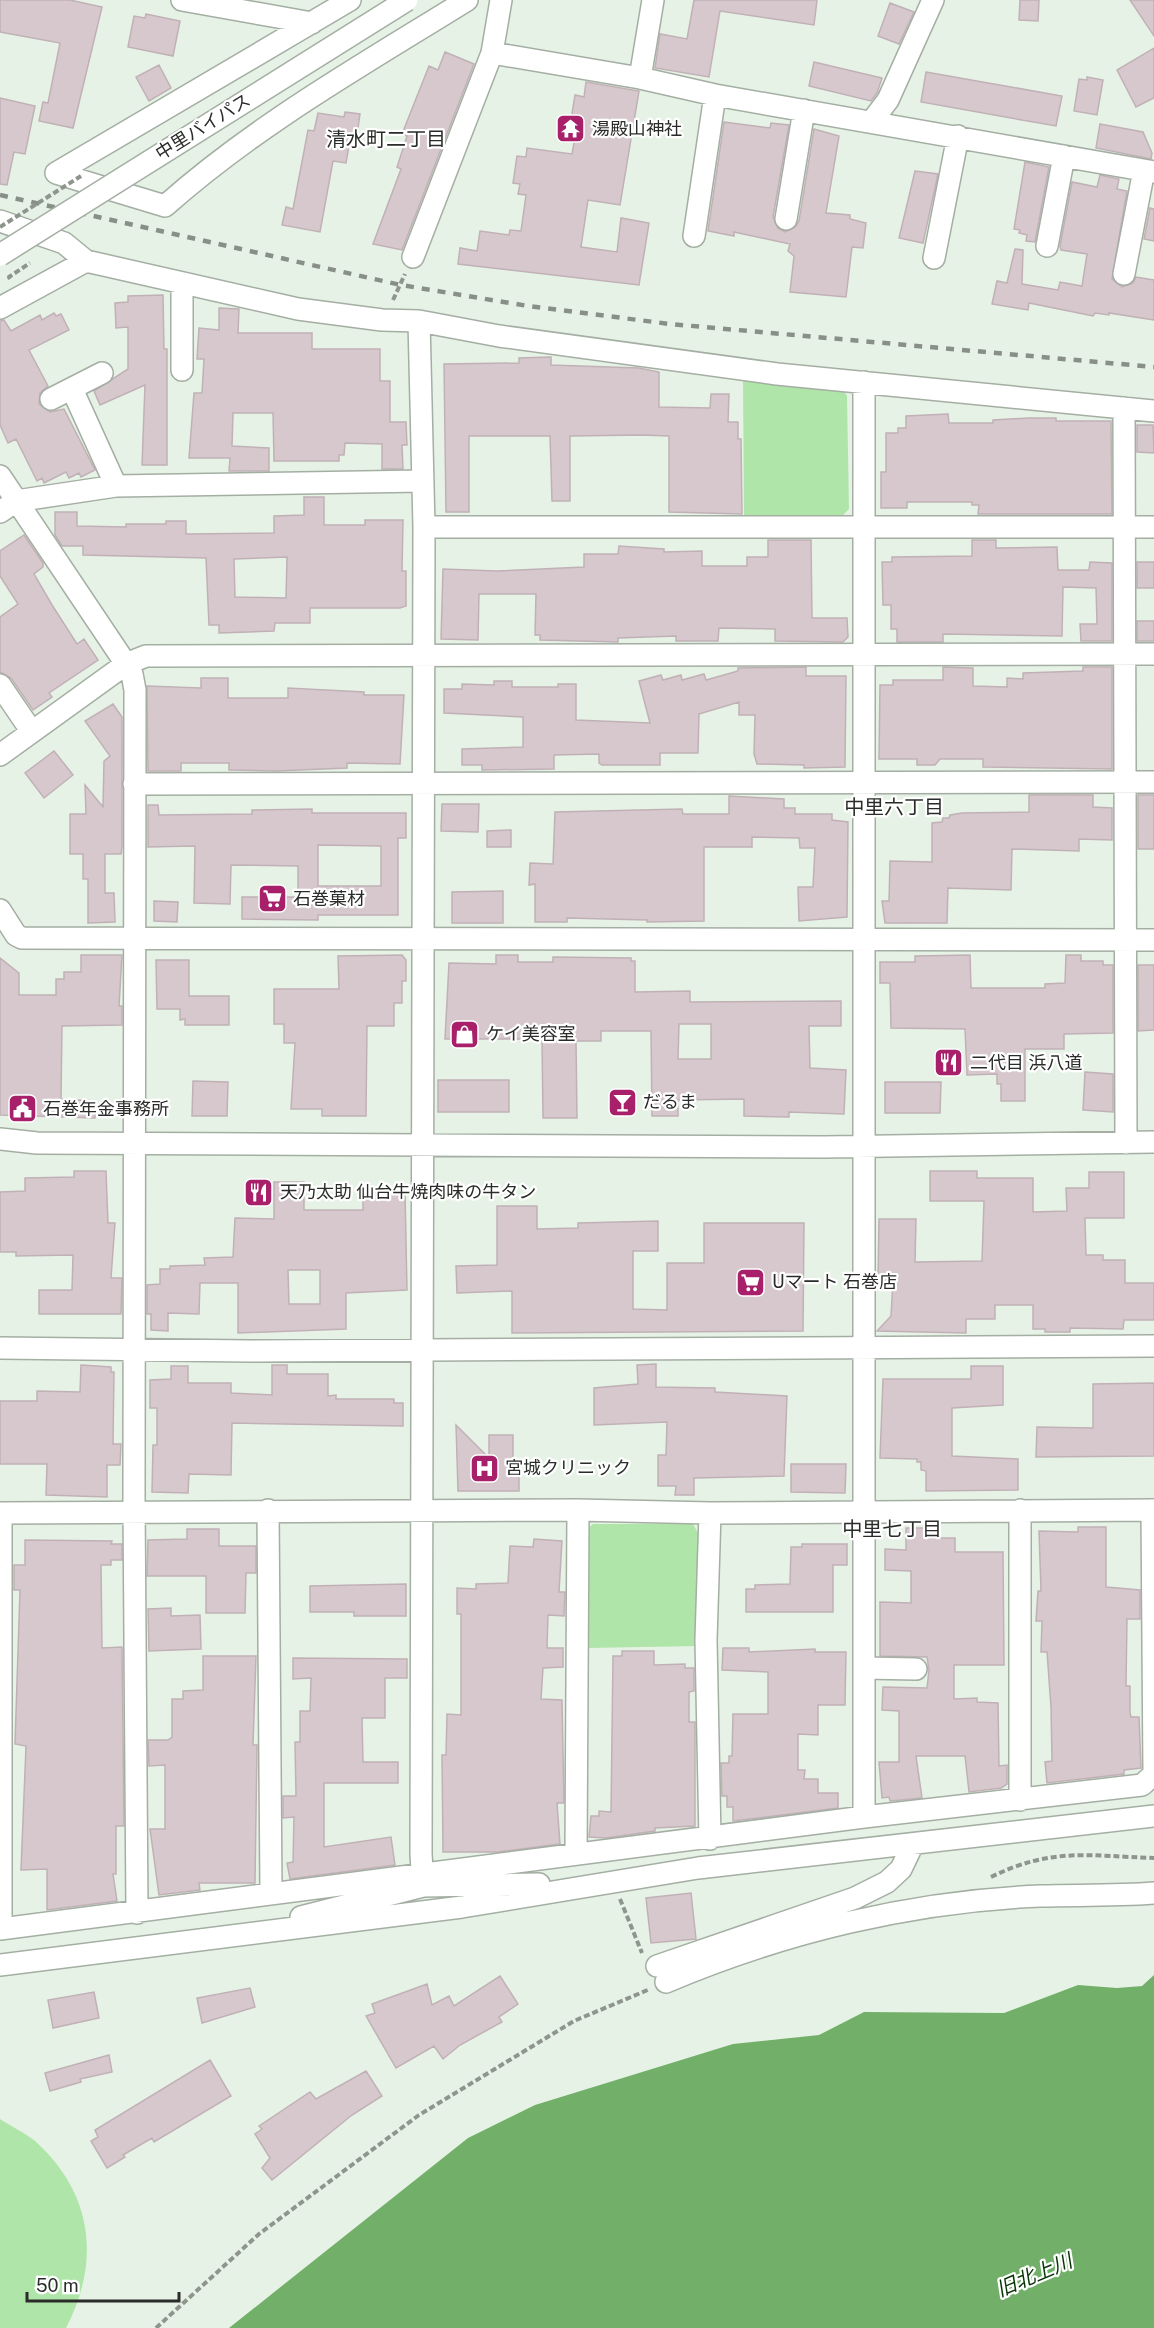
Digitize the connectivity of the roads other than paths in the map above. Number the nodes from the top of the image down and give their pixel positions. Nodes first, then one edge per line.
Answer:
1 (182, 0) edge
2 (350, 0) edge
3 (407, 0) edge
4 (467, 0) edge
5 (501, 0) edge
6 (653, 0) edge
7 (933, 0) edge
8 (312, 22) junction
9 (492, 53) junction
10 (640, 78) junction
11 (715, 95) junction
12 (804, 110) junction
13 (872, 121) junction
14 (958, 136) junction
15 (1064, 156) junction
16 (1149, 171) edge
17 (786, 219) dead end
18 (0, 221) edge
19 (694, 236) dead end
20 (1047, 246) dead end
21 (0, 255) edge
22 (413, 257) road end
23 (934, 258) dead end
24 (86, 261) junction
25 (1124, 274) dead end
26 (182, 283) junction
27 (0, 308) edge
28 (419, 321) junction
29 (182, 370) dead end
30 (102, 373) dead end
31 (864, 382) junction
32 (72, 389) junction
33 (51, 399) dead end
34 (1124, 408) junction
35 (1154, 411) edge
36 (0, 476) edge
37 (422, 481) junction
38 (116, 486) junction
39 (8, 507) edge
40 (424, 527) junction
41 (863, 527) junction
42 (1123, 527) junction
43 (1154, 527) edge
44 (863, 654) junction
45 (1125, 654) junction
46 (1154, 654) edge
47 (422, 656) junction
48 (126, 664) junction
49 (0, 685) edge
50 (32, 732) junction
51 (0, 755) edge
52 (1124, 782) junction
53 (1154, 782) edge
54 (422, 783) junction
55 (863, 783) junction
56 (134, 784) junction
57 (0, 910) edge
58 (135, 938) junction
59 (422, 939) junction
60 (863, 940) junction
61 (1125, 940) junction
62 (1154, 940) edge
63 (0, 1139) edge
64 (1154, 1142) edge
65 (136, 1143) junction
66 (424, 1143) junction
67 (1126, 1143) junction
68 (863, 1146) junction
69 (1154, 1346) edge
70 (864, 1347) junction
71 (0, 1348) edge
72 (136, 1349) junction
73 (423, 1349) junction
74 (268, 1510) junction
75 (578, 1510) junction
76 (862, 1510) junction
77 (1020, 1510) junction
78 (1153, 1510) edge
79 (134, 1511) junction
80 (422, 1511) junction
81 (1, 1513) edge
82 (710, 1513) junction
83 (1153, 1664) edge
84 (864, 1668) junction
85 (916, 1669) dead end
86 (1020, 1800) junction
87 (1154, 1816) edge
88 (864, 1817) junction
89 (710, 1839) junction
90 (913, 1844) junction
91 (576, 1853) junction
92 (423, 1880) junction
93 (560, 1891) junction
94 (271, 1892) junction
95 (1154, 1893) edge
96 (137, 1913) junction
97 (295, 1928) junction
98 (1, 1929) edge
99 (0, 1965) edge

1 - 8 street
2 - 8 street
3 - 21 street, 中里バイパス, bridge
4 - 8 street
5 - 9 street
6 - 10 street
7 - 13 street
9 - 10 street
9 - 22 street
10 - 11 street
11 - 12 street
11 - 19 street
12 - 13 street
12 - 17 street
13 - 14 street
14 - 15 street
14 - 23 street
15 - 16 street
15 - 20 street
16 - 25 street
18 - 24 street
24 - 26 street
24 - 27 street
26 - 28 street
26 - 29 street
28 - 31 street
28 - 37 street
30 - 32 street
31 - 34 street
31 - 41 street
32 - 33 street
32 - 38 street
34 - 35 street
34 - 42 street
36 - 39 street
37 - 38 street
37 - 40 street
38 - 39 street
39 - 48 street
40 - 41 street
40 - 47 street
41 - 42 street
41 - 44 street
42 - 43 street
42 - 45 street
44 - 45 street
44 - 47 street
44 - 55 street
45 - 46 street
45 - 52 street
47 - 48 street
47 - 54 street
48 - 50 street
48 - 56 street
49 - 50 street
50 - 51 street
52 - 53 street
52 - 55 street
52 - 61 street
54 - 55 street
54 - 56 street
54 - 59 street
55 - 60 street
56 - 58 street
57 - 58 street
58 - 59 street
58 - 65 street
59 - 60 street
59 - 66 street
60 - 61 street
60 - 68 street
61 - 62 street
61 - 67 street
63 - 65 street
64 - 67 street
65 - 66 street
65 - 72 street
66 - 68 street
66 - 73 street
67 - 68 street
68 - 70 street
69 - 70 street
70 - 73 street
70 - 76 street
71 - 72 street
72 - 73 street
72 - 79 street
73 - 80 street
74 - 79 street
74 - 80 street
74 - 94 street
75 - 80 street
75 - 82 street
75 - 91 street
76 - 77 street
76 - 82 street
76 - 84 street
77 - 78 street
77 - 86 street
78 - 83 street
79 - 81 street
79 - 96 street
80 - 92 street
81 - 98 street
82 - 89 street
83 - 86 street
84 - 85 street
84 - 88 street
86 - 88 street
87 - 90 street
88 - 89 street
89 - 91 street
90 - 93 street
90 - 95 street
91 - 92 street
92 - 93 street
92 - 94 street
92 - 97 street
93 - 97 street
94 - 96 street
96 - 98 street
97 - 99 street

